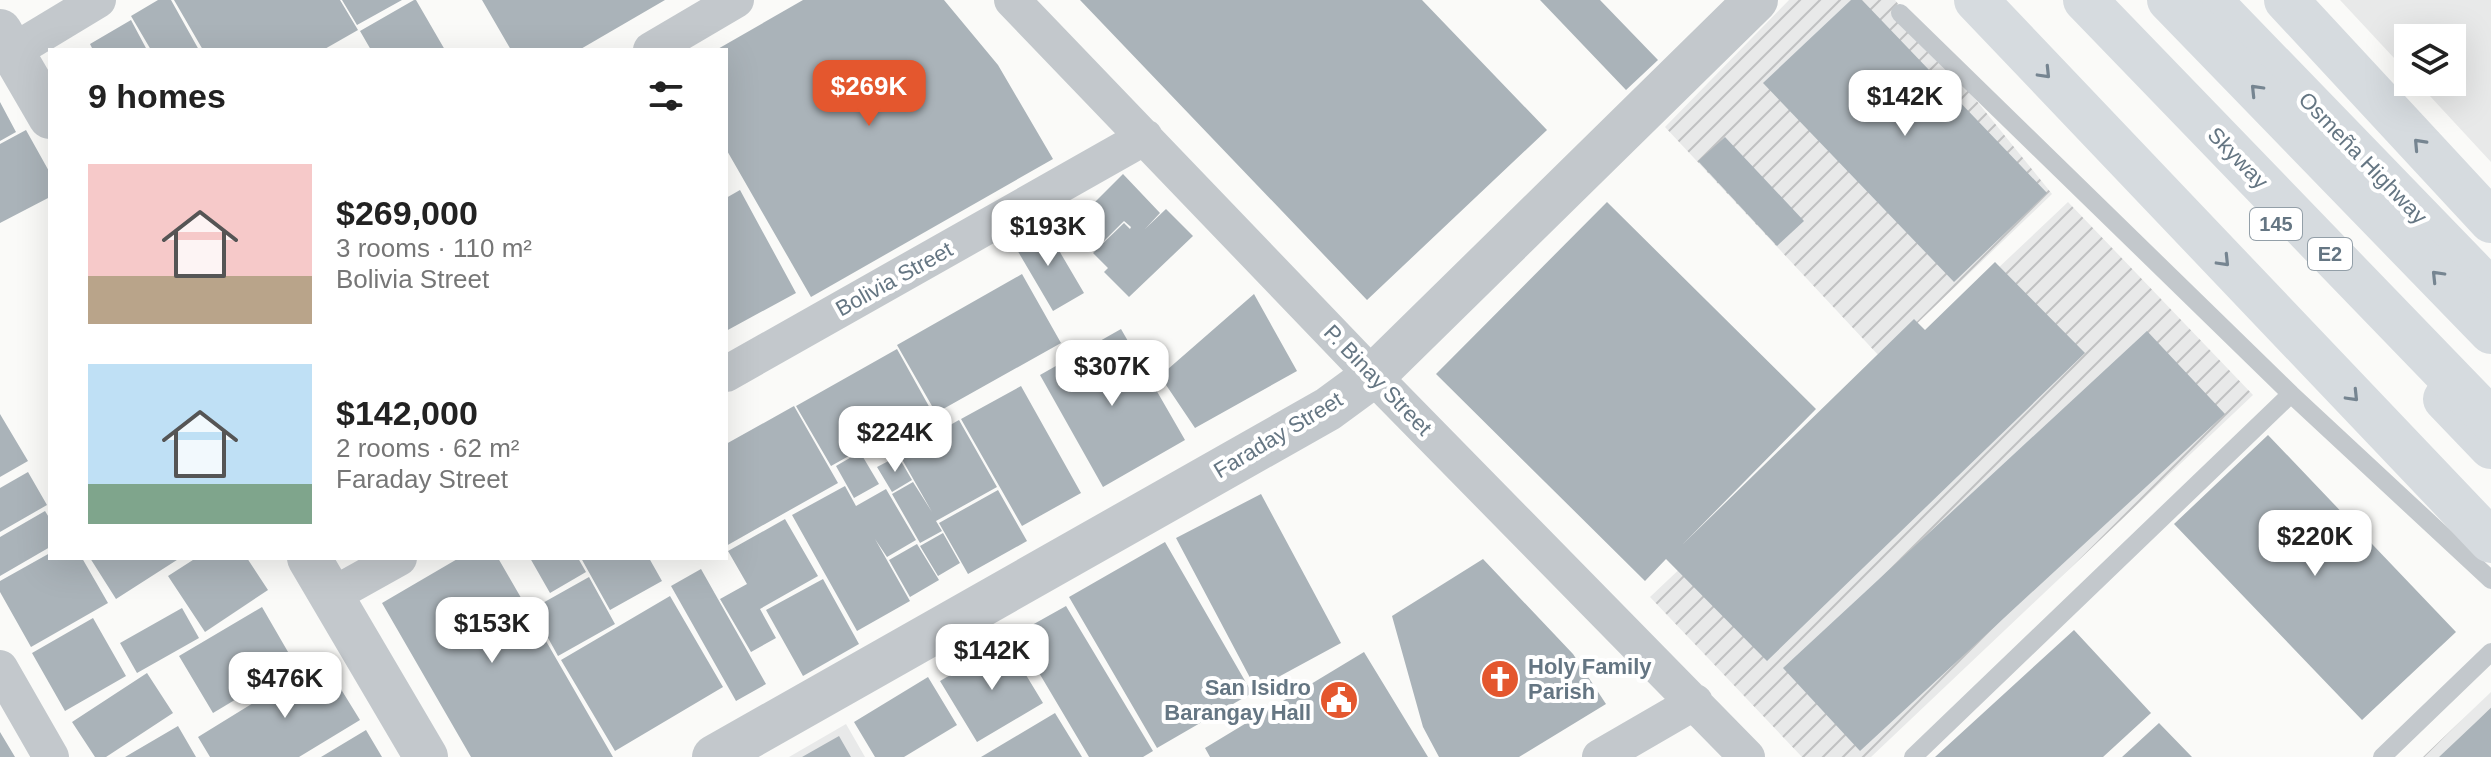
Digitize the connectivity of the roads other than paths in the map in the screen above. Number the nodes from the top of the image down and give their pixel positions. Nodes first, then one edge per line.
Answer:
1 (98, 0) edge
2 (736, 0) edge
3 (1012, 0) edge
4 (1756, 0) edge
5 (2060, 0) edge
6 (2085, 0) edge
7 (2169, 0) edge
8 (2286, 0) edge
9 (1983, 5) edge
10 (2222, 9) edge
11 (1900, 13) dead end
12 (6, 42) edge
13 (654, 48) edge
14 (48, 114) edge
15 (1145, 137) junction
16 (2482, 212) edge
17 (2491, 291) edge
18 (2491, 332) edge
19 (728, 373) edge
20 (1373, 376) junction
21 (2291, 394) junction
22 (2491, 420) edge
23 (2491, 447) edge
24 (2491, 541) edge
25 (310, 560) edge
26 (395, 560) edge
27 (2491, 580) edge
28 (331, 596) junction
29 (2491, 652) edge
30 (0, 668) edge
31 (1695, 702) junction
32 (51, 757) edge
33 (426, 757) edge
34 (714, 757) edge
35 (1600, 757) edge
36 (1747, 757) edge
37 (1913, 757) edge
38 (2382, 757) edge

1 - 12 street
2 - 13 street
3 - 15 street, P. Binay Street
4 - 20 street, Faraday Street
5 - 23 main road, 145
6 - 22 main road, Skyway / E2
18 -> 7 main road
16 -> 8 main road
9 -> 24 main road
10 - 17 main road, Osmeña Highway
11 - 21 lane
12 - 14 street
15 - 19 street, Bolivia Street
15 - 20 street, P. Binay Street
20 - 31 street, P. Binay Street
20 - 34 street, Faraday Street
21 - 27 lane
21 - 37 lane
25 - 28 street
26 - 28 street
28 - 33 street
29 - 38 lane
30 - 32 street
31 - 35 street
31 - 36 street, P. Binay Street

